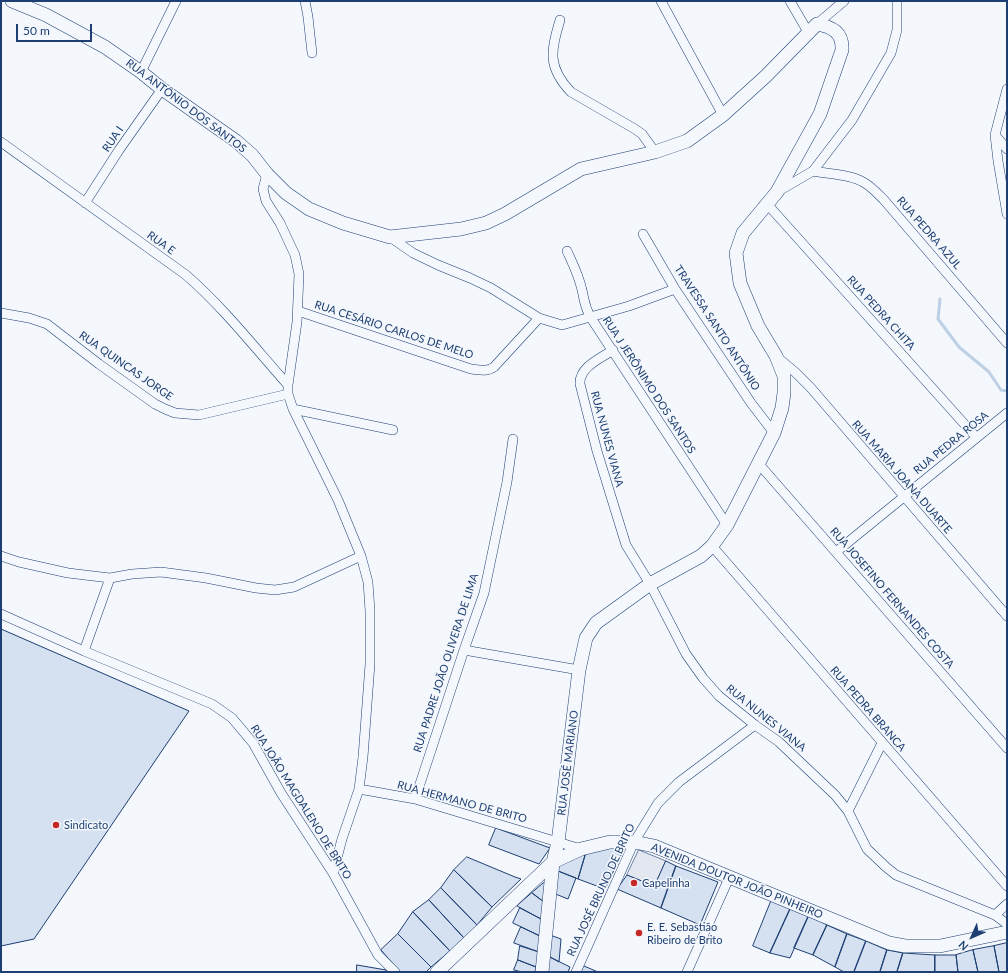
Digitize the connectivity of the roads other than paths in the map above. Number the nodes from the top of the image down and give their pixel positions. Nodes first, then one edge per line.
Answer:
1 (12, 1) edge
2 (176, 1) edge
3 (305, 1) edge
4 (661, 1) edge
5 (790, 1) edge
6 (844, 1) edge
7 (897, 1) edge
8 (560, 20) dead end
9 (812, 28) junction
10 (312, 53) dead end
11 (141, 72) junction
12 (162, 88) junction
13 (1007, 89) edge
14 (722, 115) junction
15 (995, 135) junction
16 (1, 142) edge
17 (1007, 148) edge
18 (655, 152) junction
19 (813, 171) junction
20 (267, 174) junction
21 (777, 192) junction
22 (85, 203) junction
23 (768, 205) junction
24 (1007, 214) edge
25 (643, 234) dead end
26 (390, 237) junction
27 (567, 251) dead end
28 (675, 289) junction
29 (298, 312) junction
30 (1, 313) edge
31 (539, 318) junction
32 (591, 318) junction
33 (1007, 343) edge
34 (613, 350) junction
35 (776, 356) junction
36 (288, 389) junction
37 (293, 409) junction
38 (1007, 413) edge
39 (392, 430) dead end
40 (774, 433) junction
41 (976, 437) junction
42 (513, 439) dead end
43 (758, 463) junction
44 (903, 497) junction
45 (727, 525) junction
46 (712, 546) junction
47 (836, 552) junction
48 (1, 556) edge
49 (361, 556) junction
50 (110, 578) junction
51 (650, 584) junction
52 (1, 614) edge
53 (1007, 616) edge
54 (464, 650) junction
55 (84, 651) junction
56 (579, 670) junction
57 (755, 725) junction
58 (882, 743) junction
59 (1007, 748) edge
60 (359, 789) junction
61 (415, 799) junction
62 (848, 811) junction
63 (558, 842) junction
64 (634, 842) junction
65 (582, 848) junction
66 (553, 862) junction
67 (333, 873) junction
68 (729, 878) junction
69 (1007, 886) edge
70 (1007, 904) edge
71 (995, 915) junction
72 (1007, 924) edge
73 (1007, 932) edge
74 (395, 972) edge
75 (437, 972) edge
76 (542, 972) edge
77 (576, 972) edge
78 (686, 972) edge

1 - 11 street, RUA ANTÔNIO DOS SANTOS
2 - 11 street
3 - 10 street
4 - 14 street
5 - 9 street
6 - 9 street
7 - 19 street
8 - 18 street
9 - 14 street, RUA ANTÔNIO DOS SANTOS
9 - 21 street
11 - 12 street, RUA ANTÔNIO DOS SANTOS
12 - 20 street, RUA ANTÔNIO DOS SANTOS
12 - 22 street, RUA I
13 - 15 street
14 - 18 street, RUA ANTÔNIO DOS SANTOS
15 - 17 street
15 - 24 street
16 - 22 street, RUA E
18 - 26 street, RUA ANTÔNIO DOS SANTOS
19 - 21 street
19 - 33 street, RUA PEDRA AZUL
20 - 26 street, RUA ANTÔNIO DOS SANTOS
20 - 29 street
21 - 23 street
22 - 36 street, RUA E
23 - 35 street
23 - 41 street, RUA PEDRA CHITA
25 - 28 street, TRAVESSA SANTO ANTÔNIO
26 - 31 street
27 - 32 street, RUA J JERÔNIMO DOS SANTOS
28 - 32 street
28 - 40 street, TRAVESSA SANTO ANTÔNIO
29 - 31 street, RUA CESÁRIO CARLOS DE MELO
29 - 36 street
30 - 36 street, RUA QUINCAS JORGE
31 - 32 street
32 - 34 street, RUA J JERÔNIMO DOS SANTOS
34 - 45 street, RUA J JERÔNIMO DOS SANTOS
34 - 51 street, RUA NUNES VIANA
35 - 40 street
35 - 44 street, RUA MARIA JOANA DUARTE
36 - 37 street
37 - 39 street
37 - 49 street
38 - 41 street, RUA PEDRA ROSA
40 - 43 street
41 - 44 street, RUA PEDRA ROSA
42 - 54 street, RUA PADRE JOÃO OLIVERA DE LIMA
43 - 45 street
43 - 47 street, RUA JOSEFINO FERNANDES COSTA
44 - 47 street, RUA PEDRA ROSA
44 - 53 street, RUA MARIA JOANA DUARTE
45 - 46 street
46 - 51 street
46 - 58 street, RUA PEDRA BRANCA
47 - 59 street, RUA JOSEFINO FERNANDES COSTA
48 - 50 street
49 - 50 street
49 - 60 street
50 - 55 street
51 - 56 street, RUA JOSÉ MARIANO
51 - 57 street, RUA NUNES VIANA
52 - 55 street, RUA JOÃO MAGDALENO DE BRITO
54 - 56 street
54 - 61 street, RUA PADRE JOÃO OLIVERA DE LIMA
55 - 67 street, RUA JOÃO MAGDALENO DE BRITO
56 - 63 street, RUA JOSÉ MARIANO
57 - 62 street, RUA NUNES VIANA
57 - 64 street, RUA JOSÉ BRUNO DE BRITO
58 - 62 street
58 - 69 street, RUA PEDRA BRANCA
60 - 61 street, RUA HERMANO DE BRITO
60 - 67 street
61 - 63 street, RUA HERMANO DE BRITO
62 - 71 street, RUA NUNES VIANA
63 - 65 street, RUA HERMANO DE BRITO
63 - 66 street, RUA JOSÉ MARIANO
64 - 65 street, AVENIDA DOUTOR JOÃO PINHEIRO
64 - 68 street, AVENIDA DOUTOR JOÃO PINHEIRO
64 - 77 street, RUA JOSÉ BRUNO DE BRITO
65 - 66 street, AVENIDA DOUTOR JOÃO PINHEIRO
66 - 75 street, AVENIDA DOUTOR JOÃO PINHEIRO
66 - 76 street, RUA JOSÉ MARIANO
67 - 74 street, RUA JOÃO MAGDALENO DE BRITO
68 - 73 street, AVENIDA DOUTOR JOÃO PINHEIRO
68 - 78 street
70 - 71 street
71 - 72 street, RUA NUNES VIANA

